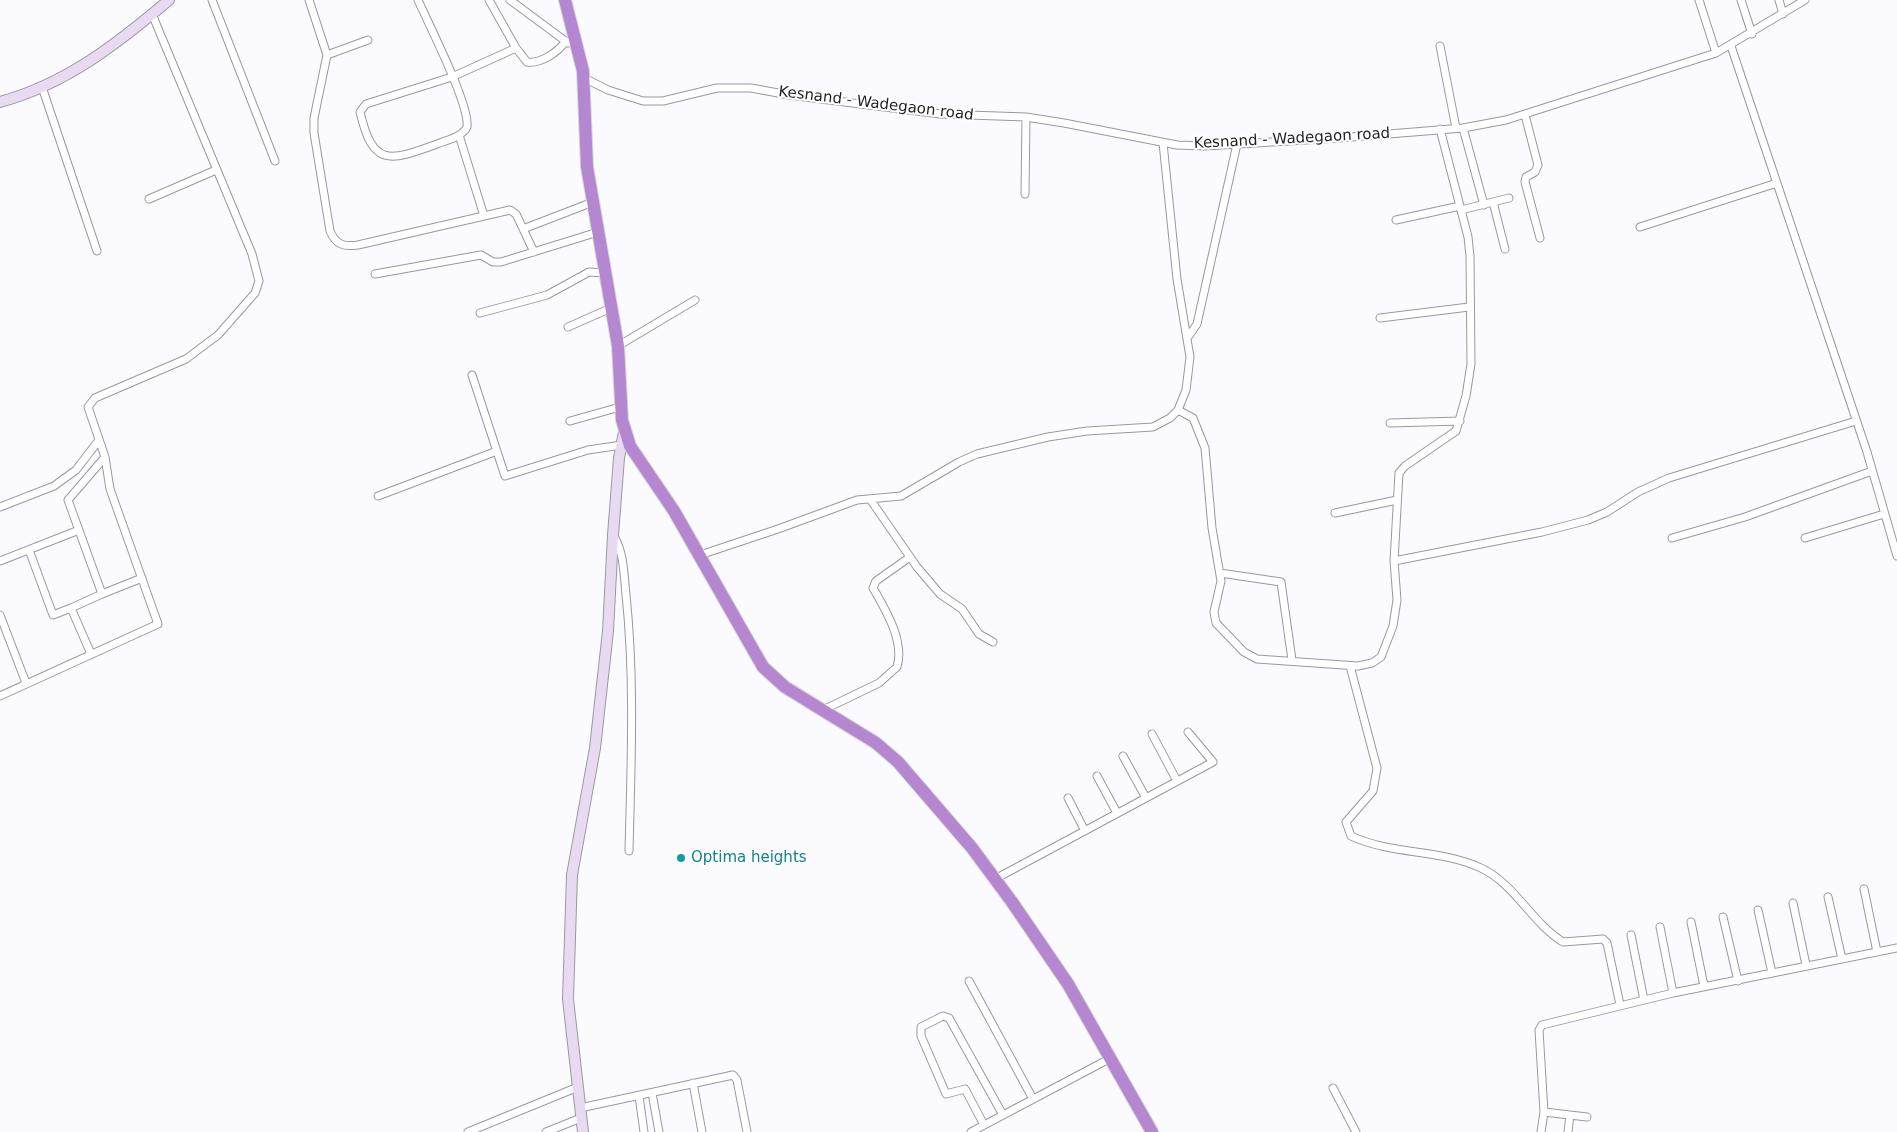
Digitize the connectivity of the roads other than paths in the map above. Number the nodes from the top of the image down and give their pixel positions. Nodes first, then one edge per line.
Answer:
1 (169, 0) edge
2 (212, 0) edge
3 (308, 0) edge
4 (418, 0) edge
5 (488, 0) edge
6 (510, 0) edge
7 (566, 0) edge
8 (1699, 0) edge
9 (1741, 0) edge
10 (1779, 0) edge
11 (1806, 0) edge
12 (152, 14) junction
13 (1783, 14) junction
14 (1752, 34) junction
15 (368, 40) dead end
16 (571, 44) junction
17 (1440, 46) dead end
18 (1731, 46) junction
19 (516, 48) junction
20 (1716, 53) junction
21 (327, 55) junction
22 (452, 77) junction
23 (584, 78) junction
24 (42, 87) junction
25 (0, 102) edge
26 (1525, 115) junction
27 (1026, 117) junction
28 (1460, 128) junction
29 (1440, 129) junction
30 (460, 135) junction
31 (1163, 143) junction
32 (1237, 144) junction
33 (275, 161) dead end
34 (216, 170) junction
35 (1776, 183) junction
36 (1025, 194) dead end
37 (1509, 198) dead end
38 (148, 199) dead end
39 (593, 202) junction
40 (1493, 202) junction
41 (1484, 204) junction
42 (1461, 208) junction
43 (484, 216) junction
44 (1396, 220) dead end
45 (1640, 227) dead end
46 (523, 229) junction
47 (598, 232) junction
48 (1540, 238) dead end
49 (1505, 249) dead end
50 (97, 251) dead end
51 (534, 252) junction
52 (605, 273) junction
53 (375, 274) dead end
54 (695, 300) dead end
55 (1469, 307) junction
56 (612, 308) junction
57 (480, 313) dead end
58 (1380, 318) dead end
59 (568, 327) dead end
60 (1188, 337) junction
61 (618, 346) junction
62 (472, 375) dead end
63 (620, 406) junction
64 (1178, 410) junction
65 (570, 421) dead end
66 (1460, 421) junction
67 (1856, 421) junction
68 (1390, 423) dead end
69 (623, 439) junction
70 (99, 440) junction
71 (497, 451) junction
72 (105, 458) junction
73 (1872, 471) junction
74 (378, 496) dead end
75 (870, 499) junction
76 (1397, 500) junction
77 (0, 507) edge
78 (1335, 513) dead end
79 (1884, 514) junction
80 (79, 530) junction
81 (613, 535) junction
82 (1672, 538) dead end
83 (1805, 538) dead end
84 (29, 550) junction
85 (700, 555) junction
86 (1897, 556) edge
87 (910, 557) junction
88 (1394, 561) junction
89 (0, 562) edge
90 (1220, 573) junction
91 (142, 578) junction
92 (102, 594) junction
93 (71, 608) junction
94 (0, 615) edge
95 (993, 642) dead end
96 (91, 654) junction
97 (1292, 660) junction
98 (1350, 666) junction
99 (26, 683) junction
100 (0, 696) edge
101 (823, 710) junction
102 (1188, 732) dead end
103 (1152, 734) dead end
104 (1123, 756) dead end
105 (1097, 776) dead end
106 (1177, 781) junction
107 (1068, 798) dead end
108 (1146, 798) junction
109 (1117, 813) junction
110 (1085, 831) junction
111 (629, 851) dead end
112 (995, 879) junction
113 (1864, 889) dead end
114 (1828, 897) dead end
115 (1793, 903) dead end
116 (1758, 910) dead end
117 (1723, 917) dead end
118 (1691, 922) dead end
119 (1660, 927) dead end
120 (1631, 935) dead end
121 (1897, 948) edge
122 (1877, 952) junction
123 (1842, 958) junction
124 (1806, 965) junction
125 (1772, 973) junction
126 (969, 981) dead end
127 (1738, 981) junction
128 (1704, 986) junction
129 (1673, 993) junction
130 (1644, 1000) junction
131 (1620, 1005) junction
132 (1109, 1058) junction
133 (693, 1083) junction
134 (578, 1087) junction
135 (1333, 1088) dead end
136 (652, 1093) junction
137 (640, 1096) junction
138 (1033, 1099) junction
139 (1544, 1112) junction
140 (581, 1113) junction
141 (1003, 1115) junction
142 (1570, 1115) junction
143 (1587, 1117) dead end
144 (984, 1125) junction
145 (468, 1132) edge
146 (546, 1132) edge
147 (583, 1132) edge
148 (644, 1132) edge
149 (659, 1132) edge
150 (702, 1132) edge
151 (747, 1132) edge
152 (972, 1132) edge
153 (1152, 1132) edge
154 (1356, 1132) edge
155 (1541, 1132) edge
156 (1568, 1132) edge

1 - 12 street
2 - 33 street
3 - 21 street
4 - 22 street
5 - 19 street
6 - 16 street
7 - 16 highway
8 - 20 street
9 - 14 street
10 - 13 street
11 - 13 street, Kesnand - Wadegaon road
12 - 24 street
12 - 34 street
13 - 14 street, Kesnand - Wadegaon road
14 - 18 street, Kesnand - Wadegaon road
15 - 21 street
16 - 19 street
16 - 23 highway
17 - 28 street
18 - 20 street, Kesnand - Wadegaon road
18 - 35 street
19 - 22 street
20 - 26 street, Kesnand - Wadegaon road
21 - 43 street
22 - 30 street
22 - 30 street
23 - 27 street, Kesnand - Wadegaon road
23 - 39 highway
24 - 25 street
24 - 50 street
26 - 28 street, Kesnand - Wadegaon road
26 - 48 street
27 - 31 street, Kesnand - Wadegaon road
27 - 36 street
28 - 29 street, Kesnand - Wadegaon road
28 - 41 street
29 - 32 street, Kesnand - Wadegaon road
29 - 42 street
30 - 43 street
31 - 32 street, Kesnand - Wadegaon road
31 - 60 street
32 - 60 street
34 - 38 street
34 - 70 street
35 - 45 street
35 - 67 street
37 - 40 street
39 - 46 street
39 - 47 highway
40 - 41 street
40 - 49 street
41 - 42 street
42 - 44 street
42 - 55 street
43 - 46 street
46 - 51 street
47 - 51 street
47 - 52 highway
51 - 53 street
52 - 56 highway
52 - 57 street
54 - 61 street
55 - 58 street
55 - 66 street
56 - 59 street
56 - 61 highway
60 - 64 street
61 - 63 highway
62 - 71 street
63 - 65 street
63 - 69 highway
64 - 75 street
64 - 90 street
66 - 68 street
66 - 76 street
67 - 73 street
67 - 88 street
69 - 71 street
69 - 81 street
69 - 85 highway
70 - 72 street
70 - 77 street
71 - 74 street
72 - 80 street
72 - 91 street
73 - 79 street
73 - 82 street
75 - 85 street
75 - 87 street
76 - 78 street
76 - 88 street
79 - 83 street
79 - 86 street
80 - 84 street
80 - 92 street
81 - 111 street
81 - 134 street
84 - 89 street
84 - 93 street
85 - 101 highway
87 - 95 street
87 - 101 street
88 - 98 street
90 - 97 street
90 - 97 street
91 - 92 street
91 - 96 street
92 - 93 street
93 - 96 street
94 - 99 street
96 - 99 street
97 - 98 street
98 - 131 street
99 - 100 street
101 - 112 highway
102 - 106 street
103 - 106 street
104 - 108 street
105 - 109 street
106 - 108 street
107 - 110 street
108 - 109 street
109 - 110 street
110 - 112 street
112 - 132 highway
113 - 122 street
114 - 123 street
115 - 124 street
116 - 125 street
117 - 127 street
118 - 128 street
119 - 129 street
120 - 130 street
121 - 122 street
122 - 123 street
123 - 124 street
124 - 125 street
125 - 127 street
126 - 138 street
127 - 128 street
128 - 129 street
129 - 130 street
130 - 131 street
131 - 139 street
132 - 138 street
132 - 153 highway
133 - 136 street
133 - 150 street
133 - 151 street
134 - 140 street
134 - 145 street
135 - 154 street
136 - 137 street
136 - 149 street
137 - 140 street
137 - 148 street
138 - 141 street
139 - 142 street
139 - 155 street
140 - 146 street
140 - 147 street
141 - 144 street
141 - 144 street
142 - 143 street
142 - 156 street
144 - 152 street

